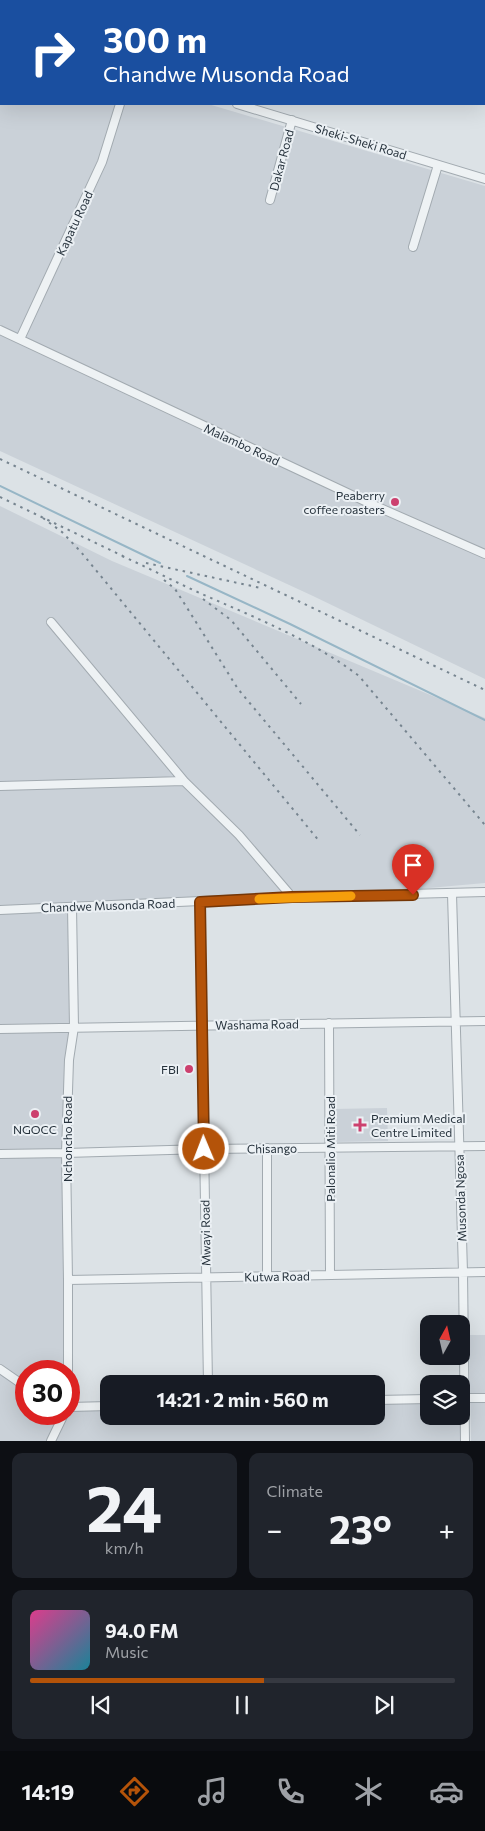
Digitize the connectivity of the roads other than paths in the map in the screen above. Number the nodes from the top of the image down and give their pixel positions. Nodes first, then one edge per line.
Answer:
1 (120, 105) edge
2 (240, 105) edge
3 (292, 120) junction
4 (438, 165) junction
5 (485, 179) edge
6 (270, 200) dead end
7 (413, 247) dead end
8 (0, 330) edge
9 (20, 339) junction
10 (485, 554) edge
11 (51, 622) dead end
12 (184, 782) junction
13 (0, 786) edge
14 (485, 892) edge
15 (452, 894) junction
16 (292, 897) junction
17 (200, 902) junction
18 (72, 906) junction
19 (0, 910) edge
20 (457, 1021) junction
21 (485, 1021) edge
22 (329, 1023) junction
23 (202, 1025) junction
24 (74, 1028) junction
25 (0, 1029) edge
26 (458, 1146) junction
27 (485, 1146) edge
28 (330, 1147) junction
29 (267, 1148) junction
30 (204, 1149) junction
31 (0, 1154) edge
32 (66, 1154) junction
33 (463, 1272) junction
34 (485, 1272) edge
35 (330, 1275) junction
36 (267, 1276) junction
37 (206, 1277) junction
38 (68, 1280) junction
39 (68, 1360) edge
40 (0, 1369) edge
41 (208, 1375) edge
42 (463, 1375) edge
43 (15, 1379) edge
44 (470, 1398) edge
45 (485, 1398) edge
46 (420, 1399) edge
47 (385, 1400) edge
48 (100, 1406) edge
49 (80, 1407) edge
50 (59, 1425) edge
51 (464, 1425) edge
52 (51, 1441) edge
53 (465, 1441) edge

1 - 9 street, Kapatu Road
2 - 3 street, Sheki-Sheki Road
3 - 4 street, Sheki-Sheki Road
3 - 6 street, Dakar Road
4 - 5 street, Sheki-Sheki Road
4 - 7 street
8 - 9 street, Malambo Road
9 - 10 street, Malambo Road
11 - 12 street
12 - 13 street
12 - 16 street
14 - 15 street, Chandwe Musonda Road
15 - 16 street, Chandwe Musonda Road
15 - 20 street, Musonda Ngosa
16 - 17 street, Chandwe Musonda Road
17 - 18 street, Chandwe Musonda Road
17 - 23 street, Mwayi Road
18 - 19 street, Chandwe Musonda Road
18 - 24 street, Nchoncho Road
20 - 21 street, Washama Road
20 - 22 street, Washama Road
20 - 26 street, Musonda Ngosa
22 - 23 street, Washama Road
22 - 28 street, Palonalio Miti Road
23 - 24 street, Washama Road
23 - 30 street, Mwayi Road
24 - 25 street, Washama Road
24 - 32 street, Nchoncho Road
26 - 27 street, Chisango
26 - 28 street, Chisango
26 - 33 street, Musonda Ngosa
28 - 29 street, Chisango
28 - 35 street, Palonalio Miti Road
29 - 30 street, Chisango
29 - 36 street
30 - 32 street, Chisango
30 - 37 street, Mwayi Road
31 - 32 street, Chisango
32 - 38 street, Nchoncho Road
33 - 34 street, Kutwa Road
33 - 35 street, Kutwa Road
33 - 42 street, Musonda Ngosa
35 - 36 street, Kutwa Road
36 - 37 street, Kutwa Road
37 - 38 street, Kutwa Road
37 - 41 street, Mwayi Road
38 - 39 street, Nchoncho Road
40 - 43 street
44 - 45 street
46 - 47 street
48 - 49 street
50 - 52 street
51 - 53 street, Musonda Ngosa

